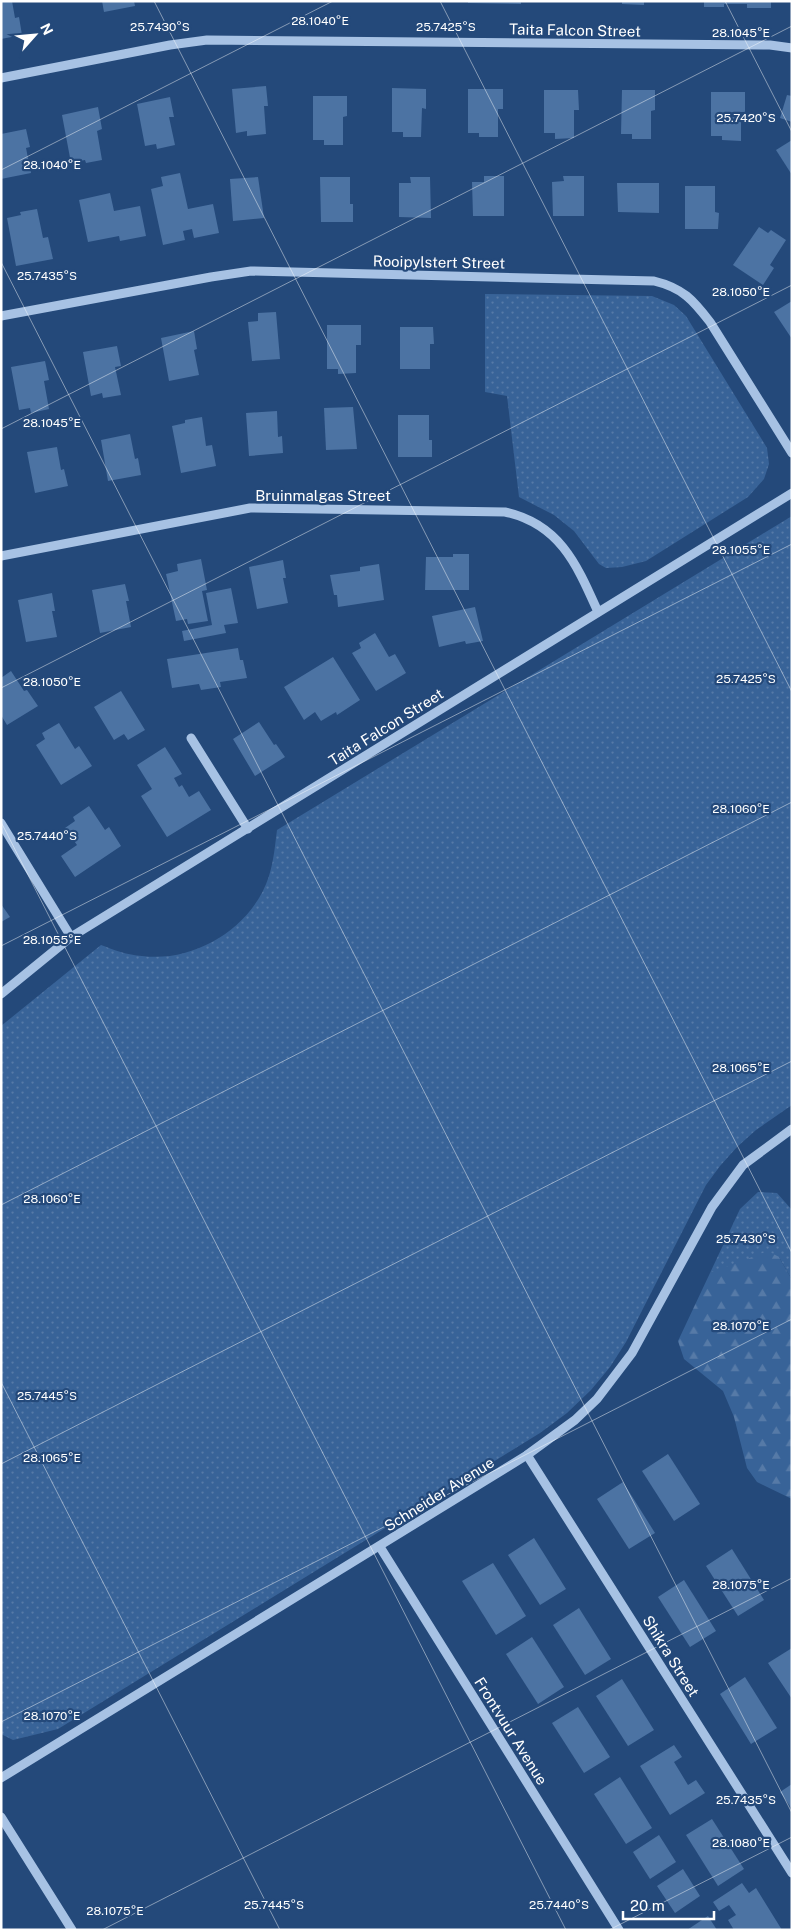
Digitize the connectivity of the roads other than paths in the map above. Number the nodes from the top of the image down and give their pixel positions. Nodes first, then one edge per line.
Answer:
1 (792, 48) edge
2 (1, 78) edge
3 (1, 316) edge
4 (792, 453) edge
5 (792, 493) edge
6 (1, 556) edge
7 (598, 612) junction
8 (191, 738) dead end
9 (1, 822) edge
10 (248, 829) junction
11 (71, 937) junction
12 (1, 994) edge
13 (792, 1129) edge
14 (528, 1455) junction
15 (380, 1546) junction
16 (1, 1778) edge
17 (1, 1817) edge
18 (792, 1872) edge
19 (72, 1930) edge
20 (619, 1930) edge

1 - 2 street, Taita Falcon Street
3 - 4 street, Rooipylstert Street
5 - 7 street, Taita Falcon Street
6 - 7 street, Bruinmalgas Street
7 - 10 street, Taita Falcon Street
8 - 10 street
9 - 11 street
10 - 11 street, Taita Falcon Street
11 - 12 street, Taita Falcon Street
13 - 14 street, Schneider Avenue
14 - 15 street, Schneider Avenue
14 - 18 street, Shikra Street
15 - 16 street, Schneider Avenue
15 - 20 street, Frontvuur Avenue
17 - 19 street

